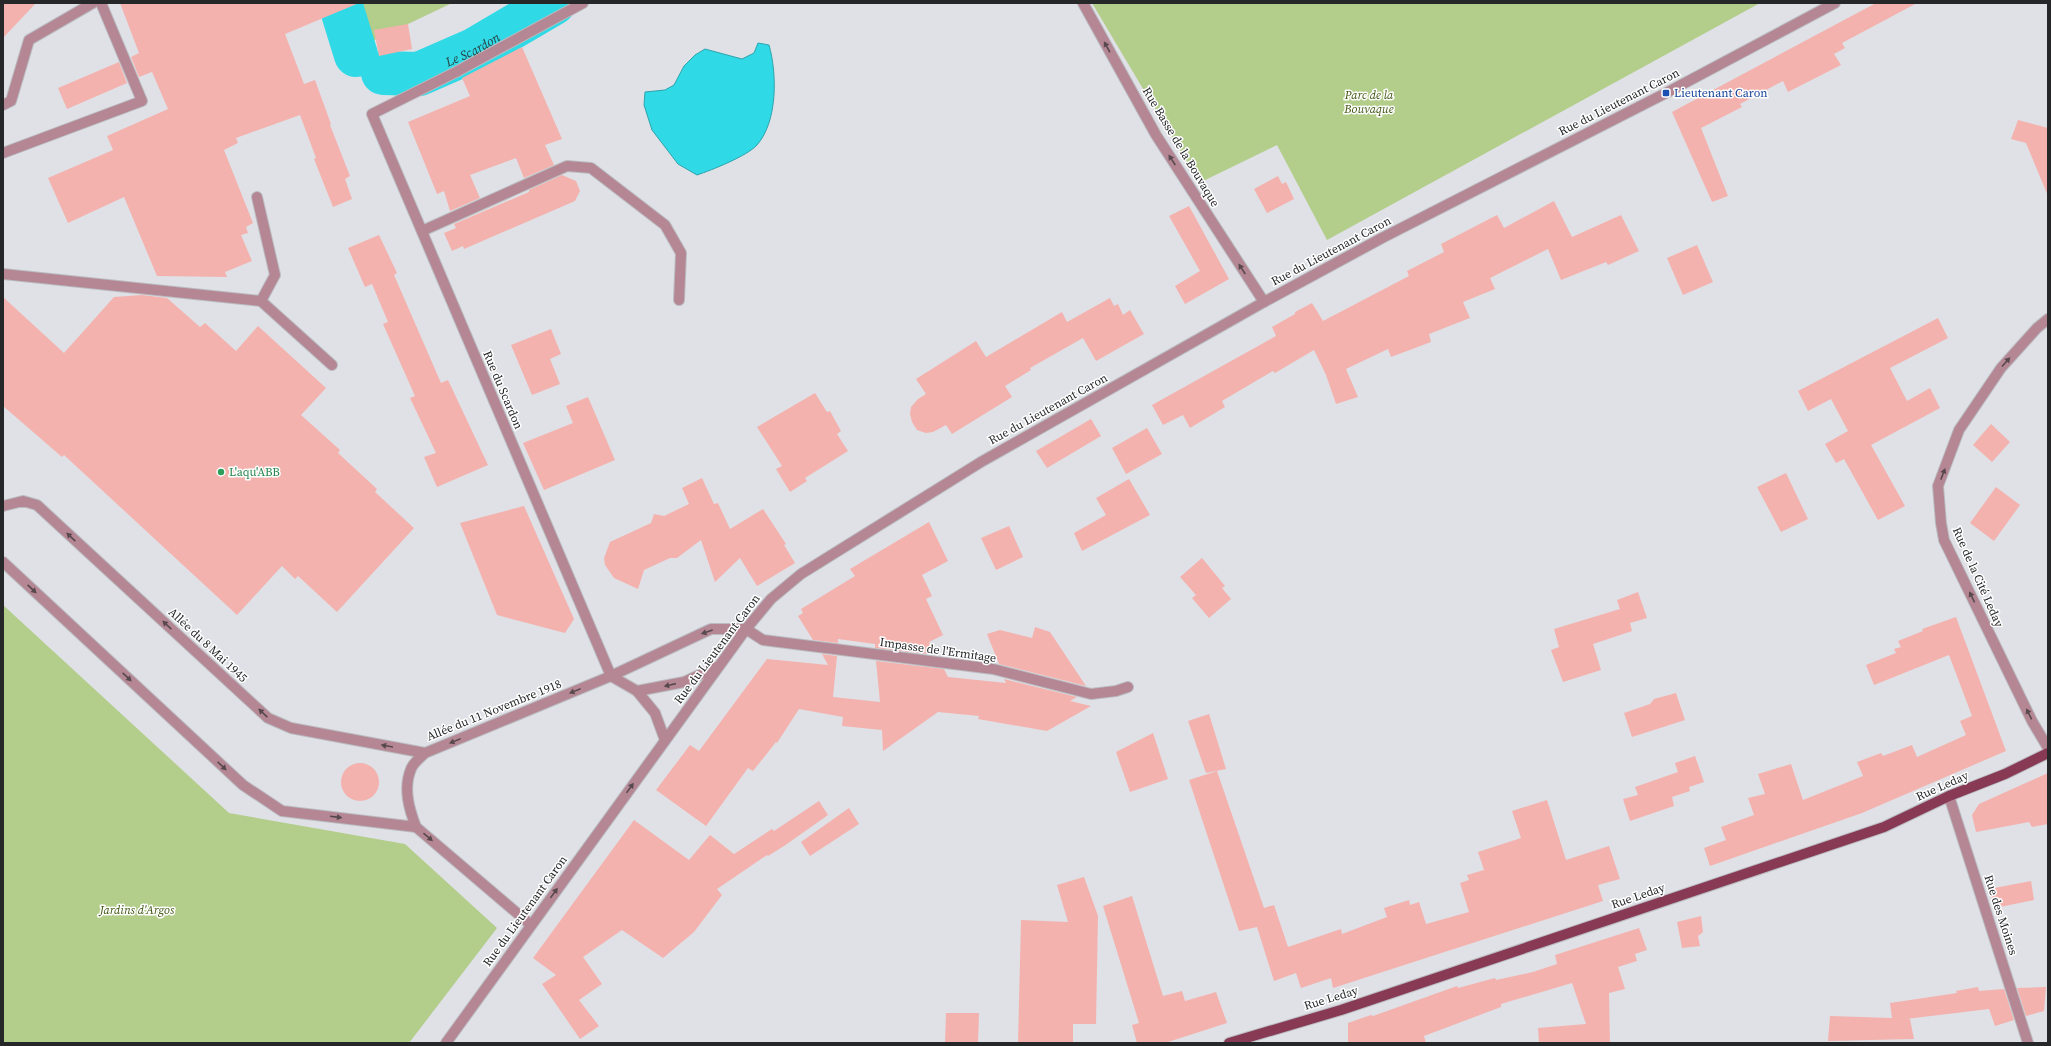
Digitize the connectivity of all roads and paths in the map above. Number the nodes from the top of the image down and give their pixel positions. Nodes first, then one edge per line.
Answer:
1 (93, 3) edge
2 (101, 3) edge
3 (583, 3) edge
4 (1083, 3) edge
5 (1835, 3) edge
6 (3, 105) edge
7 (3, 153) edge
8 (257, 197) dead end
9 (422, 230) junction
10 (3, 274) edge
11 (679, 300) dead end
12 (261, 301) junction
13 (1264, 302) junction
14 (2048, 319) edge
15 (332, 365) dead end
16 (3, 506) edge
17 (3, 562) edge
18 (746, 629) junction
19 (720, 666) junction
20 (611, 676) junction
21 (1128, 687) dead end
22 (637, 691) junction
23 (665, 740) junction
24 (2048, 748) edge
25 (425, 753) junction
26 (2048, 753) edge
27 (1949, 796) junction
28 (416, 827) junction
29 (531, 925) junction
30 (446, 1043) edge
31 (1229, 1043) edge
32 (2028, 1043) edge

1 - 6 street
2 - 7 street
3 - 9 street, Rue du Scardon
13 -> 4 street, Rue Basse de la Bouvaque
5 - 13 street, Rue du Lieutenant Caron
8 - 12 street
9 - 11 street
9 - 20 street, Rue du Scardon
10 - 12 street
12 - 15 street
13 - 18 street, Rue du Lieutenant Caron
24 -> 14 street, Rue de la Cité Leday
25 -> 16 street, Allée du 8 Mai 1945
17 -> 28 street
18 - 19 street, Rue du Lieutenant Caron
18 -> 20 street, Allée du 11 Novembre 1918
18 - 21 street, Impasse de l'Ermitage
19 -> 22 street
19 - 23 street, Rue du Lieutenant Caron
20 - 22 street
20 -> 25 street, Allée du 11 Novembre 1918
22 - 23 street
29 -> 23 street, Rue du Lieutenant Caron
25 - 28 street, Allée du 11 Novembre 1918
26 - 27 main road, Rue Leday
27 - 31 main road, Rue Leday
27 - 32 street, Rue des Moines
28 -> 29 street, Allée du 11 Novembre 1918
29 - 30 street, Rue du Lieutenant Caron

